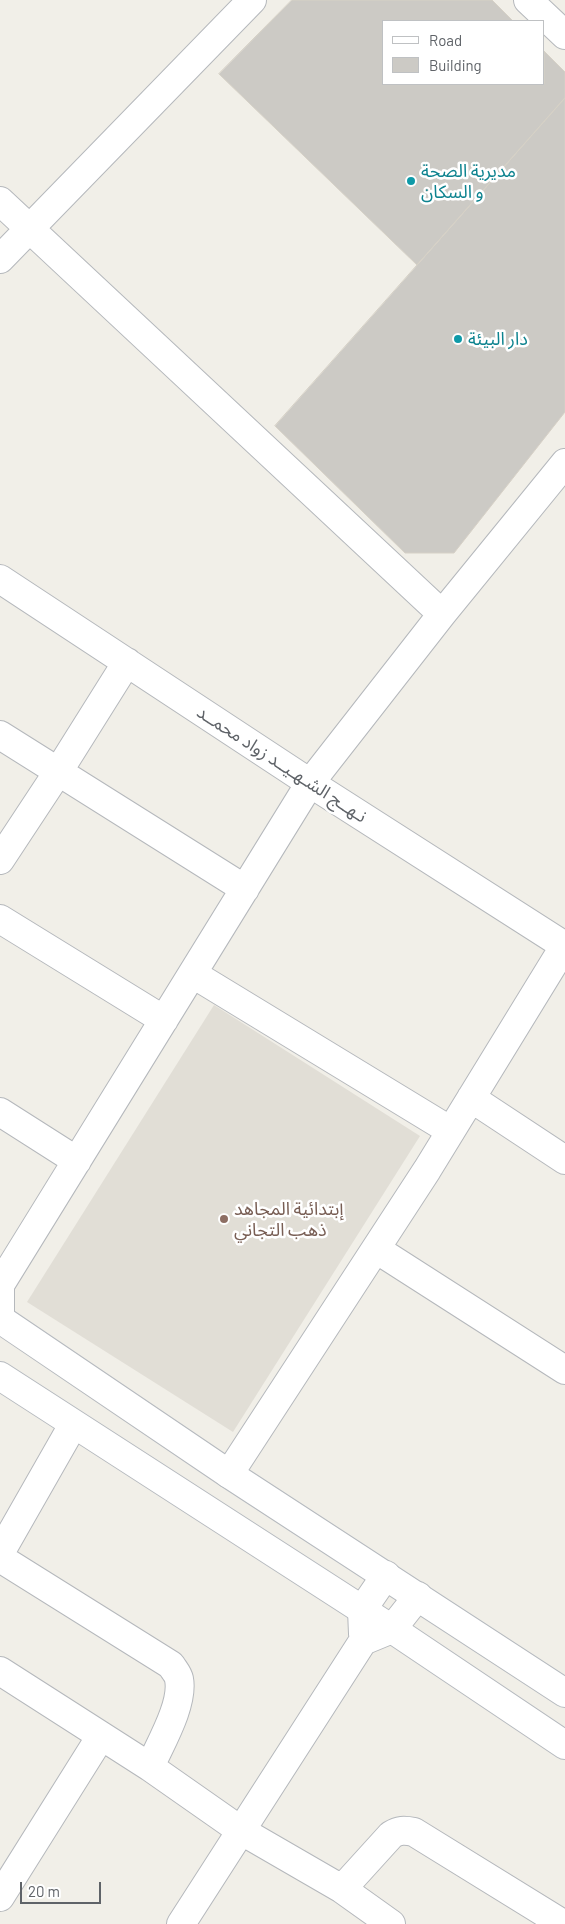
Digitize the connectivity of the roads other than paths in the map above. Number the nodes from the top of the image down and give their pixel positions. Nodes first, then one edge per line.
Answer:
1 (252, 0) edge
2 (528, 0) edge
3 (565, 35) edge
4 (0, 201) edge
5 (29, 229) junction
6 (0, 259) edge
7 (565, 463) edge
8 (0, 579) edge
9 (442, 614) junction
10 (127, 662) junction
11 (0, 735) edge
12 (58, 772) junction
13 (310, 783) junction
14 (0, 860) edge
15 (245, 889) junction
16 (0, 919) edge
17 (565, 946) edge
18 (193, 974) junction
19 (164, 1020) junction
20 (471, 1098) junction
21 (0, 1112) edge
22 (451, 1131) junction
23 (565, 1160) edge
24 (77, 1161) junction
25 (376, 1249) junction
26 (0, 1285) edge
27 (0, 1315) edge
28 (0, 1320) edge
29 (565, 1370) edge
30 (0, 1376) edge
31 (73, 1425) junction
32 (229, 1474) junction
33 (0, 1553) edge
34 (0, 1558) edge
35 (386, 1575) junction
36 (418, 1596) junction
37 (362, 1610) junction
38 (392, 1628) junction
39 (363, 1641) junction
40 (0, 1670) edge
41 (565, 1693) edge
42 (102, 1736) junction
43 (565, 1745) edge
44 (150, 1767) junction
45 (240, 1830) junction
46 (342, 1889) junction
47 (0, 1897) edge
48 (384, 1922) edge
49 (181, 1924) edge
50 (563, 1924) edge

1 - 5 street
2 - 3 street
4 - 5 street
5 - 6 street
5 - 9 street
7 - 9 street
8 - 10 street, نـهــج الشـهـيــد زواد محمــد
9 - 13 street
10 - 12 street
10 - 13 street, نـهــج الشـهـيــد زواد محمــد
11 - 12 street
12 - 14 street
12 - 15 street
13 - 15 street
13 - 17 street, نـهــج الشـهـيــد زواد محمــد
15 - 18 street
16 - 19 street
17 - 20 street
18 - 19 street
18 - 22 street
19 - 24 street
20 - 22 street
20 - 23 street
21 - 24 street
22 - 25 street
24 - 26 street
25 - 29 street
25 - 32 street
26 - 27 street
28 - 32 street
30 - 31 street
31 - 33 street
31 - 37 street
32 - 35 street
34 - 44 street
35 - 36 street
35 - 37 street
36 - 38 street
36 - 41 street
37 - 38 street
37 - 39 street
38 - 39 street
38 - 43 street
39 - 45 street
40 - 42 street
42 - 44 street
42 - 47 street
44 - 45 street
45 - 46 street
45 - 49 street
46 - 48 street
46 - 50 street

